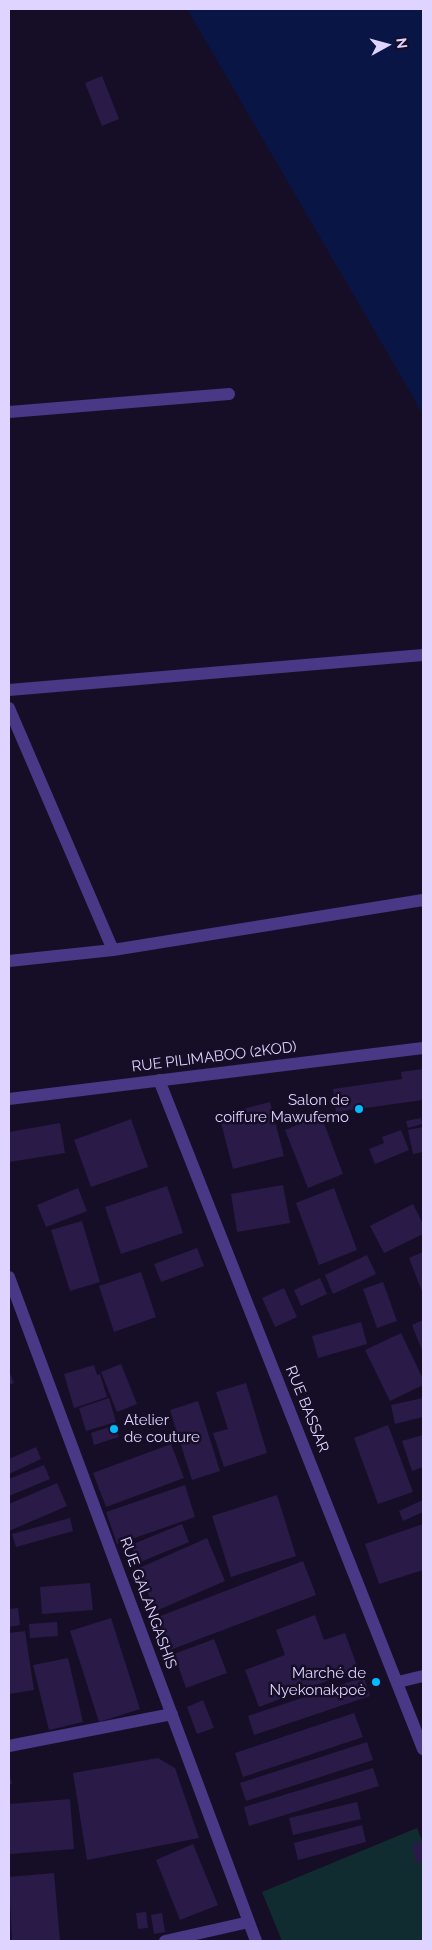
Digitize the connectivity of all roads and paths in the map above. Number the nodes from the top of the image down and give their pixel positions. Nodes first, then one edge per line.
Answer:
1 (229, 394) dead end
2 (9, 412) edge
3 (423, 655) edge
4 (9, 690) edge
5 (9, 708) edge
6 (423, 900) edge
7 (114, 950) junction
8 (9, 960) edge
9 (423, 1048) edge
10 (160, 1080) junction
11 (9, 1099) edge
12 (9, 1277) edge
13 (423, 1676) edge
14 (398, 1682) junction
15 (172, 1714) junction
16 (9, 1746) edge
17 (423, 1749) edge
18 (249, 1922) junction
19 (165, 1941) edge
20 (256, 1941) edge

1 - 2 street
3 - 4 street
5 - 7 street
6 - 7 street
7 - 8 street
9 - 10 street, RUE PILIMABOO (2KOD)
10 - 11 street, RUE PILIMABOO (2KOD)
10 - 14 street, RUE BASSAR
12 - 15 street, RUE GALANGASHIS
13 - 14 street
14 - 17 street, RUE BASSAR
15 - 16 street
15 - 18 street, RUE GALANGASHIS
18 - 19 street
18 - 20 street, RUE GALANGASHIS

